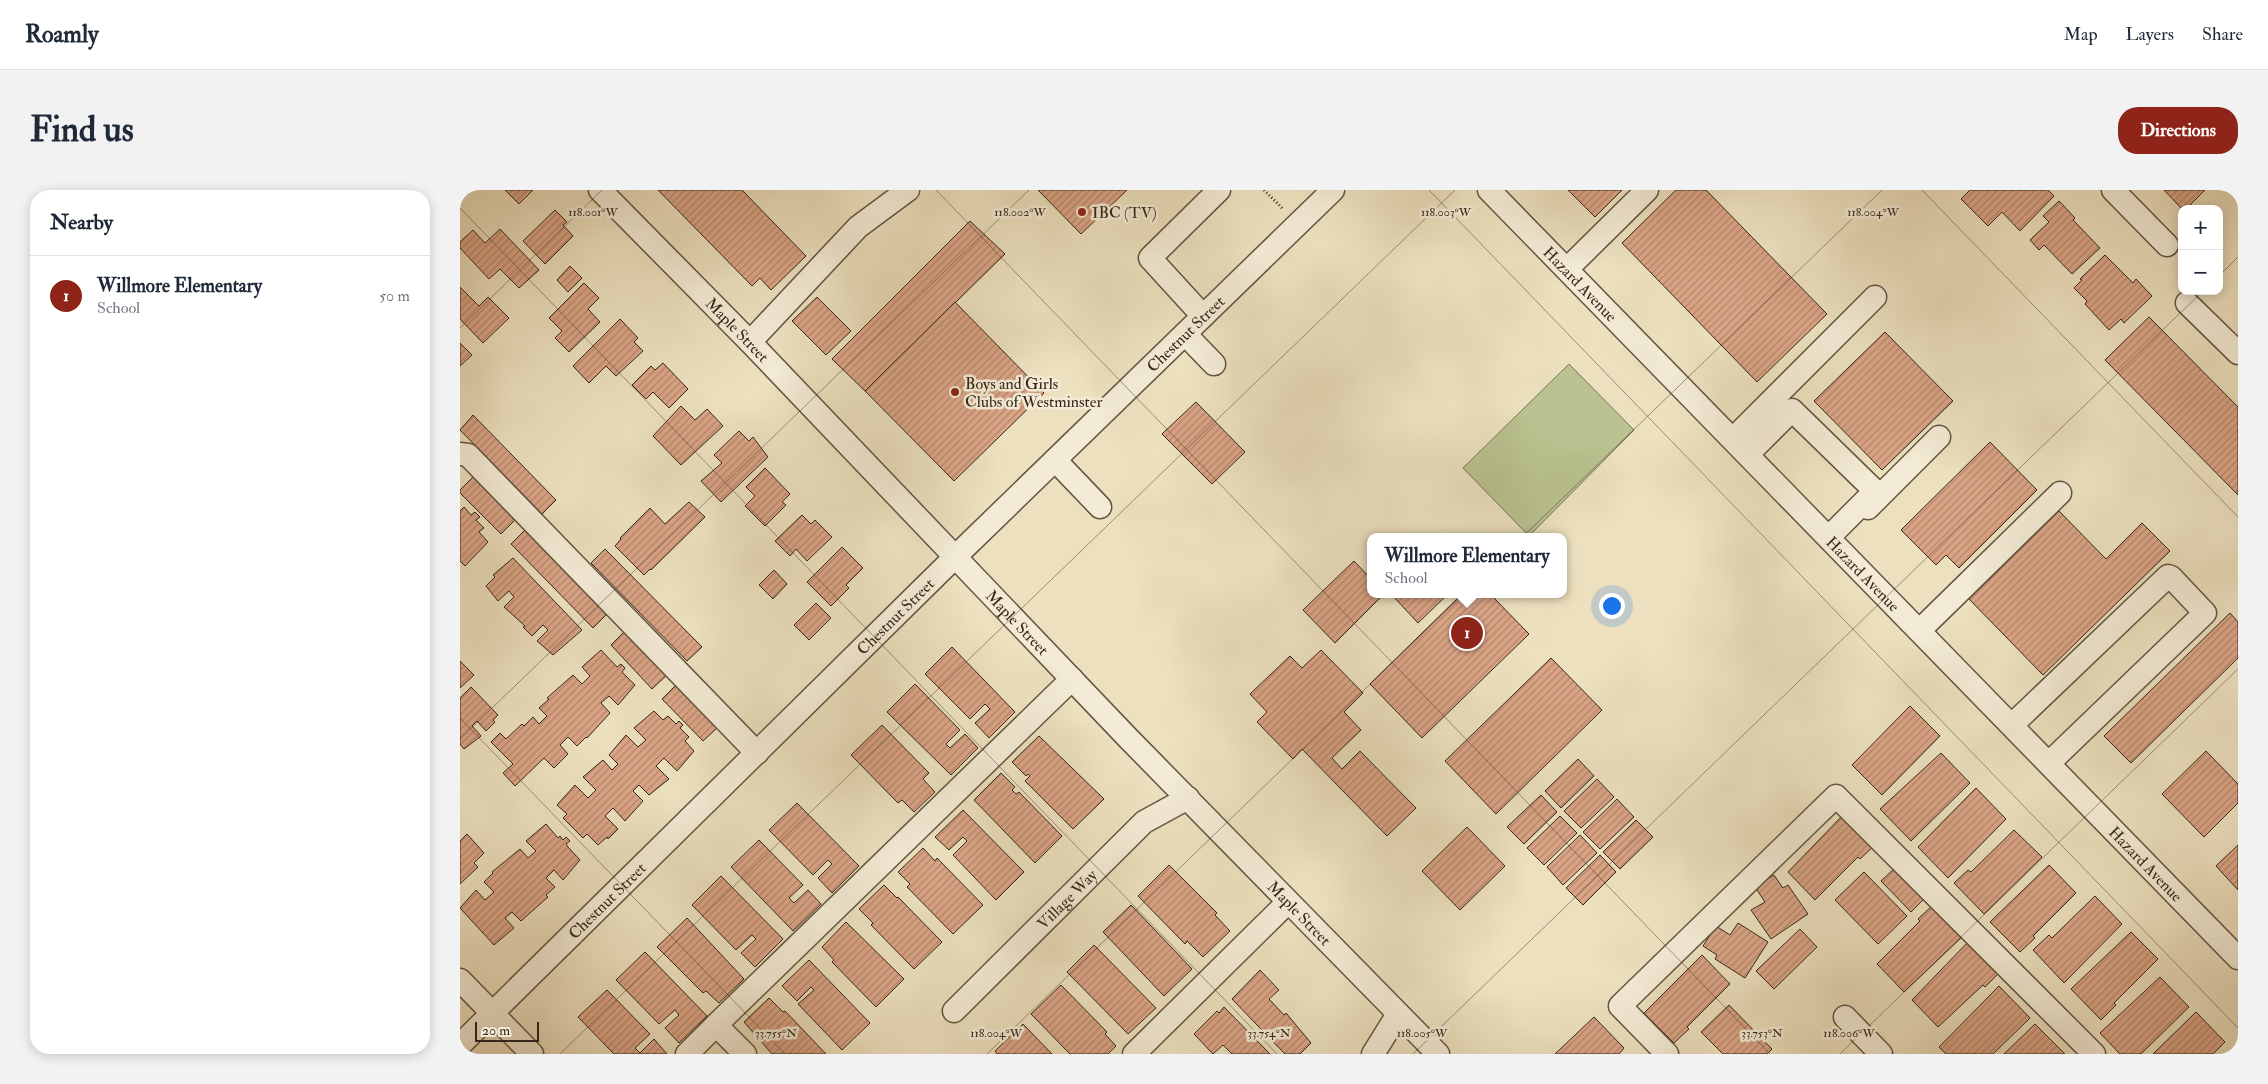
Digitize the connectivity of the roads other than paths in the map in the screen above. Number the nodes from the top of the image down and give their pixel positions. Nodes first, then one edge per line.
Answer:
1 (600, 190) edge
2 (908, 190) edge
3 (1219, 190) edge
4 (1333, 190) edge
5 (1489, 190) edge
6 (1647, 190) edge
7 (2113, 190) edge
8 (2167, 245) dead end
9 (1567, 269) junction
10 (1876, 297) dead end
11 (2187, 302) dead end
12 (1203, 316) junction
13 (1185, 334) junction
14 (750, 342) junction
15 (2238, 353) edge
16 (1214, 364) dead end
17 (1940, 438) dead end
18 (1740, 447) junction
19 (460, 454) edge
20 (1055, 460) junction
21 (2060, 493) dead end
22 (1100, 507) dead end
23 (1831, 540) junction
24 (956, 556) junction
25 (1920, 630) junction
26 (1072, 679) junction
27 (2012, 725) junction
28 (757, 753) junction
29 (2049, 764) junction
30 (1188, 798) junction
31 (1288, 902) junction
32 (2238, 958) edge
33 (460, 980) edge
34 (954, 1011) dead end
35 (492, 1014) junction
36 (1398, 1014) junction
37 (1844, 1017) dead end
38 (716, 1025) junction
39 (460, 1045) edge
40 (532, 1054) edge
41 (687, 1054) edge
42 (745, 1054) edge
43 (1134, 1054) edge
44 (1373, 1054) edge
45 (1438, 1054) edge
46 (1667, 1054) edge
47 (1881, 1054) edge
48 (2094, 1054) edge

1 - 14 street, Maple Street
2 - 14 street
3 - 12 street
4 - 12 street, Chestnut Street
5 - 9 street, Hazard Avenue
6 - 9 street
7 - 8 street
9 - 18 street, Hazard Avenue
10 - 18 street
11 - 15 street
12 - 13 street, Chestnut Street
13 - 16 street
13 - 20 street, Chestnut Street
14 - 24 street, Maple Street
17 - 23 street
18 - 23 street, Hazard Avenue
18 - 23 street
19 - 28 street
20 - 22 street
20 - 24 street, Chestnut Street
21 - 25 street
23 - 25 street, Hazard Avenue
24 - 26 street, Maple Street
24 - 28 street, Chestnut Street
25 - 27 street, Hazard Avenue
26 - 30 street, Maple Street
26 - 38 street
27 - 29 street, Hazard Avenue
27 - 29 street
28 - 35 street, Chestnut Street
29 - 32 street, Hazard Avenue
30 - 31 street, Maple Street
30 - 34 street, Village Way
31 - 36 street, Maple Street
31 - 43 street
33 - 35 street
35 - 39 street, Chestnut Street
35 - 40 street
36 - 44 street
36 - 45 street, Maple Street
37 - 47 street
38 - 41 street
38 - 42 street
46 - 48 street

